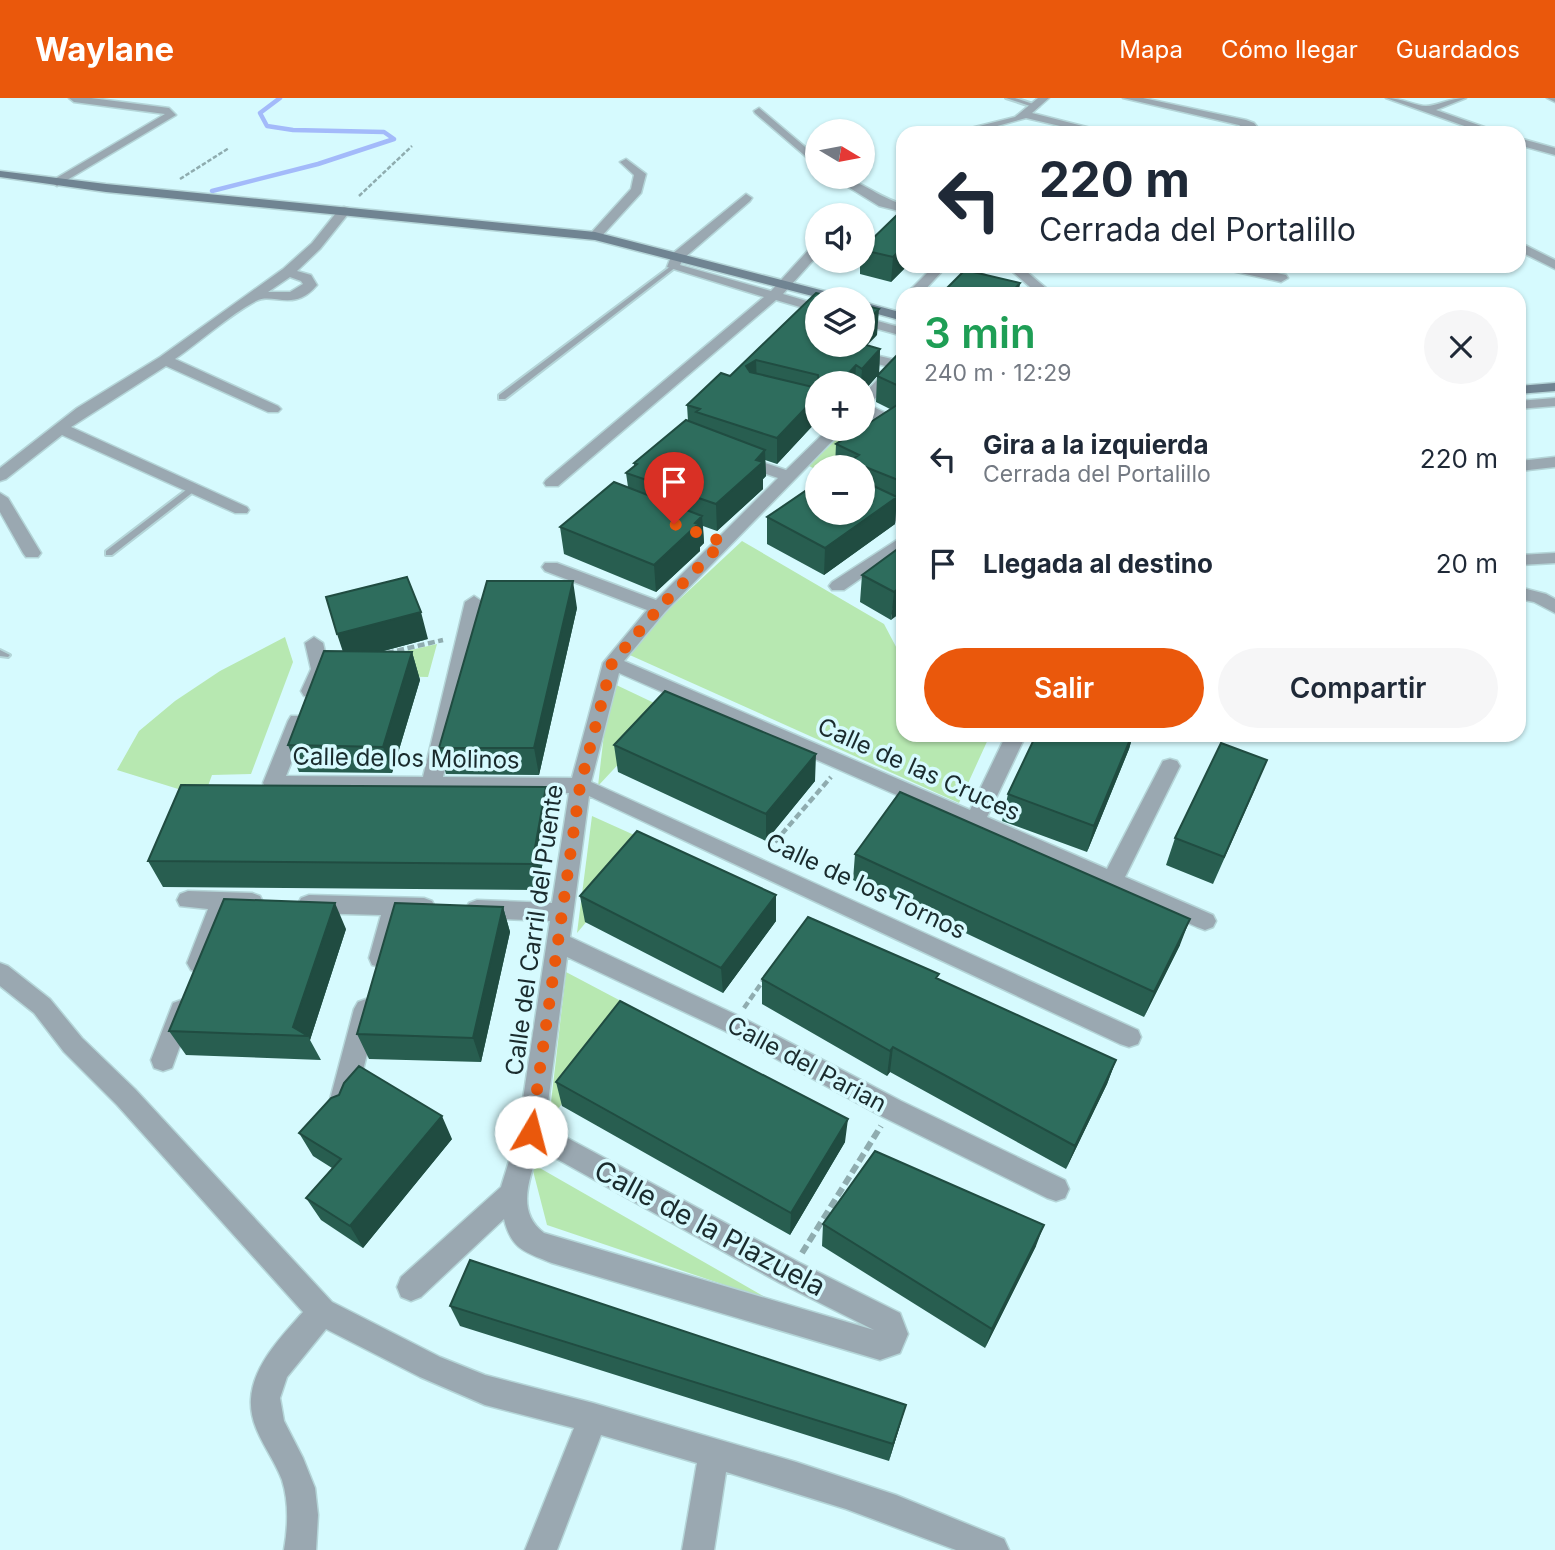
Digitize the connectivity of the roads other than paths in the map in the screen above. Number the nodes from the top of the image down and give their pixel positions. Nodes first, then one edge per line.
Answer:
1 (1009, 98) edge
2 (1128, 98) edge
3 (1391, 98) edge
4 (1461, 98) edge
5 (74, 99) edge
6 (1142, 99) edge
7 (1040, 102) edge
8 (1426, 110) junction
9 (759, 111) dead end
10 (1026, 114) junction
11 (989, 126) edge
12 (1075, 126) edge
13 (1251, 126) edge
14 (1474, 126) edge
15 (1526, 143) edge
16 (805, 152) edge
17 (1555, 152) edge
18 (626, 162) dead end
19 (0, 174) edge
20 (57, 182) junction
21 (859, 189) edge
22 (746, 198) dead end
23 (896, 206) edge
24 (344, 211) junction
25 (595, 236) junction
26 (1526, 250) edge
27 (675, 262) junction
28 (805, 262) edge
29 (1555, 265) edge
30 (288, 272) junction
31 (934, 273) edge
32 (977, 273) edge
33 (1021, 273) edge
34 (1259, 273) edge
35 (1281, 278) dead end
36 (786, 285) junction
37 (920, 287) edge
38 (964, 287) edge
39 (1038, 287) edge
40 (805, 290) edge
41 (257, 295) junction
42 (772, 296) junction
43 (805, 305) edge
44 (875, 309) edge
45 (896, 315) edge
46 (875, 324) edge
47 (896, 330) edge
48 (874, 357) edge
49 (165, 360) junction
50 (896, 363) edge
51 (896, 370) edge
52 (1555, 387) edge
53 (1526, 389) edge
54 (875, 393) edge
55 (502, 397) dead end
56 (1555, 402) edge
57 (1526, 404) edge
58 (273, 410) dead end
59 (875, 412) edge
60 (896, 423) edge
61 (62, 429) junction
62 (827, 441) edge
63 (720, 452) edge
64 (1555, 462) edge
65 (1526, 465) edge
66 (802, 472) edge
67 (0, 476) edge
68 (552, 483) dead end
69 (193, 489) junction
70 (0, 498) edge
71 (875, 505) edge
72 (241, 510) dead end
73 (896, 516) edge
74 (896, 546) edge
75 (108, 553) dead end
76 (32, 554) dead end
77 (1555, 558) edge
78 (1526, 560) edge
79 (551, 567) dead end
80 (838, 586) dead end
81 (1526, 595) edge
82 (474, 602) dead end
83 (1555, 607) edge
84 (659, 608) junction
85 (314, 643) dead end
86 (612, 663) junction
87 (1013, 742) edge
88 (1170, 766) dead end
89 (431, 784) junction
90 (580, 786) junction
91 (974, 823) junction
92 (1112, 880) junction
93 (188, 900) dead end
94 (222, 901) junction
95 (394, 906) junction
96 (561, 912) junction
97 (1205, 921) dead end
98 (558, 942) junction
99 (0, 974) edge
100 (1129, 1037) dead end
101 (163, 1060) dead end
102 (340, 1109) edge
103 (531, 1132) junction
104 (1056, 1189) dead end
105 (512, 1194) junction
106 (411, 1287) dead end
107 (322, 1311) junction
108 (593, 1418) junction
109 (714, 1454) junction
110 (300, 1550) edge
111 (541, 1550) edge
112 (698, 1550) edge
113 (993, 1550) edge

1 - 7 lane
2 - 6 street
3 - 8 street
4 - 8 street
5 - 20 street
6 - 13 street
7 - 10 street
8 - 14 street
9 - 16 street
10 - 11 street
10 - 12 street
15 - 17 street
18 - 25 street
19 - 20 main road
20 - 24 main road
21 - 23 street
22 - 27 street
24 - 25 main road
24 - 30 street
25 - 27 main road
26 - 29 street
27 - 36 main road
27 - 42 street
27 - 55 lane
28 - 36 street
30 - 41 street
30 - 41 street
31 - 37 street
32 - 38 street
33 - 39 street
34 - 35 street
36 - 40 main road
36 - 42 street
41 - 49 street
42 - 43 street
42 - 68 street
44 - 45 main road
46 - 47 street
48 - 50 street
49 - 58 street
49 - 61 street
51 - 54 street
52 - 53 main road
56 - 57 street
59 - 60 street
61 - 67 street
61 - 69 street
62 - 66 street, Calle del Carril del Puente
63 - 66 street
64 - 65 street
66 - 84 street, Calle del Carril del Puente
69 - 72 street
69 - 75 lane
70 - 76 street
71 - 73 street
74 - 80 street
77 - 78 street
79 - 84 street
81 - 83 street
82 - 89 street
84 - 86 street, Calle del Carril del Puente
85 - 89 street, Calle de los Molinos
86 - 90 street, Calle del Carril del Puente
86 - 91 street, Calle de las Cruces
87 - 91 street
88 - 92 street
89 - 90 street, Calle de los Molinos
90 - 96 street, Calle del Carril del Puente
90 - 100 street, Calle de los Tornos
91 - 92 street, Calle de las Cruces
92 - 97 street, Calle de las Cruces
93 - 94 street
94 - 95 street
94 - 101 street
95 - 96 street
95 - 102 street
96 - 98 street, Calle del Carril del Puente
98 - 103 street, Calle del Carril del Puente
98 - 104 street, Calle del Parian
99 - 107 street
103 - 105 street, Calle del Carril del Puente
103 - 105 street, Calle de la Plazuela
105 - 106 street
107 - 108 street
107 - 110 street
108 - 109 street
108 - 111 street
109 - 112 street
109 - 113 street

